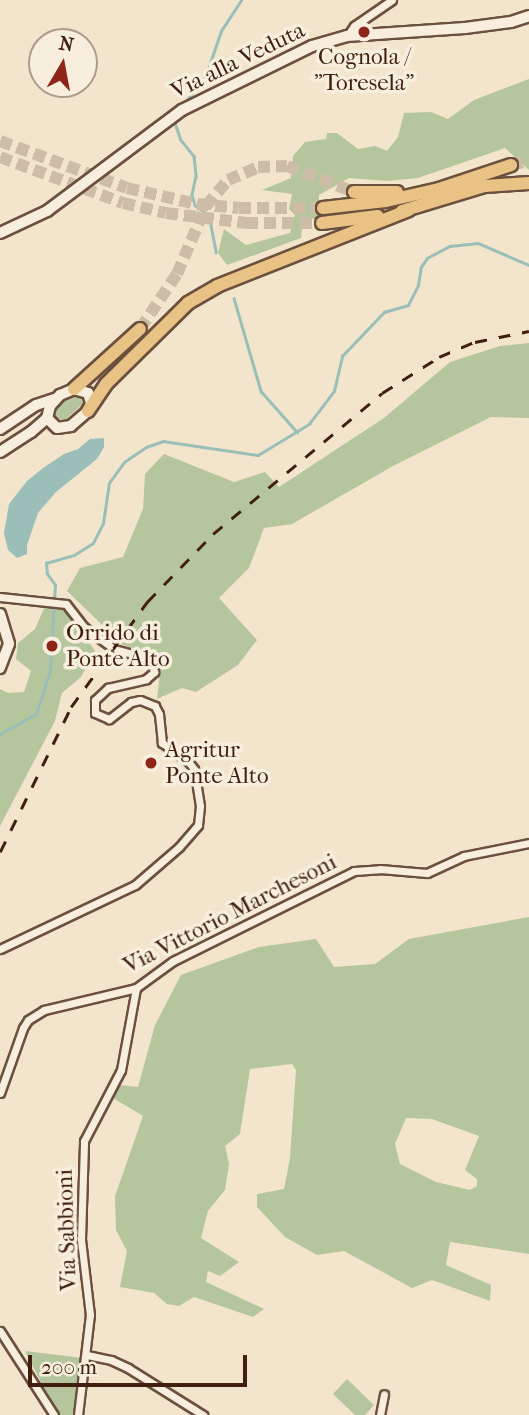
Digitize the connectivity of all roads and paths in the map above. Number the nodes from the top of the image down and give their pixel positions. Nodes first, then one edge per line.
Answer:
1 (392, 0) edge
2 (529, 16) edge
3 (347, 36) junction
4 (512, 165) tunnel mouth
5 (529, 183) edge
6 (354, 192) tunnel mouth
7 (407, 196) junction
8 (323, 208) tunnel mouth
9 (409, 210) junction
10 (322, 223) tunnel mouth
11 (0, 233) edge
12 (140, 329) tunnel mouth
13 (74, 388) junction
14 (55, 399) junction
15 (88, 411) junction
16 (47, 416) junction
17 (15, 418) junction
18 (57, 428) junction
19 (0, 429) edge
20 (31, 432) junction
21 (0, 452) edge
22 (0, 597) edge
23 (0, 614) edge
24 (0, 668) edge
25 (529, 843) edge
26 (0, 949) edge
27 (136, 988) junction
28 (0, 1093) edge
29 (0, 1331) edge
30 (87, 1355) junction
31 (384, 1394) dead end
32 (54, 1415) edge
33 (78, 1415) edge
34 (203, 1415) edge
35 (380, 1415) edge

1 - 3 street
2 - 3 street, Via alla Veduta
3 - 11 street, Via alla Veduta
4 - 7 highway
5 - 9 highway
6 - 7 highway
7 - 8 highway
9 - 10 highway
9 - 15 highway
12 - 13 highway
13 - 14 street
13 - 15 street
14 - 16 street
14 - 17 street
15 - 18 street
16 - 17 street
16 - 18 street
16 - 20 street
17 - 19 street
18 - 20 street
20 - 21 street
22 - 26 street
23 - 24 street
25 - 27 street, Via Vittorio Marchesoni
27 - 28 street, Via Vittorio Marchesoni
27 - 30 street, Via Sabbioni
29 - 32 street
30 - 33 street, Via Sabbioni
30 - 34 street
31 - 35 street

